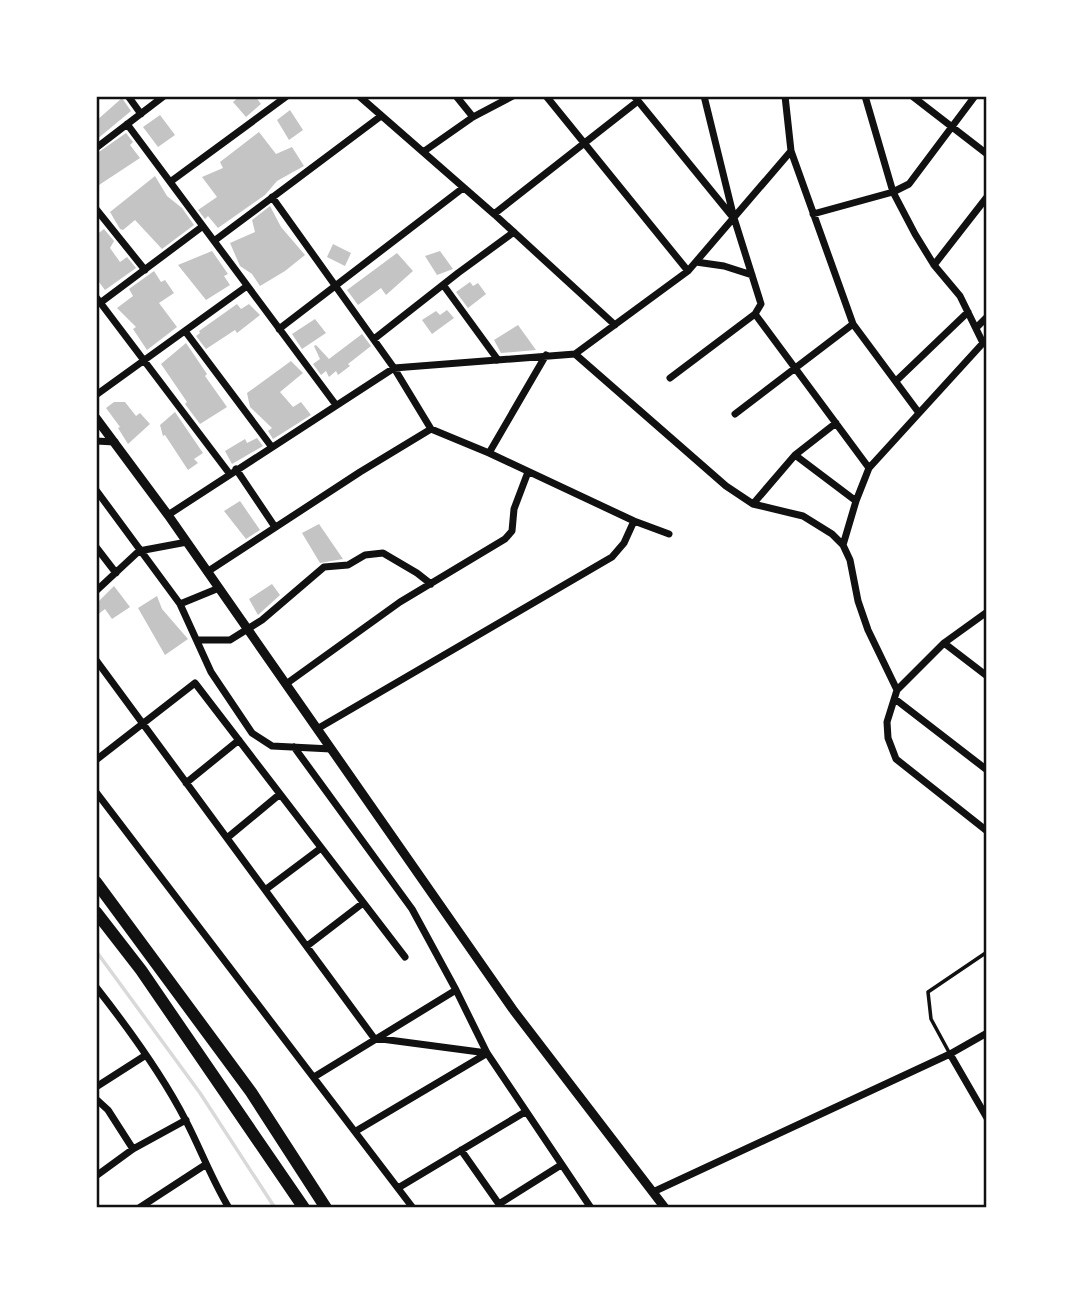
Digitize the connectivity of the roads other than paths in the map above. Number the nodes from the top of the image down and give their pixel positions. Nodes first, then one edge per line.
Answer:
1 (128, 96) edge
2 (164, 96) edge
3 (287, 96) edge
4 (359, 96) edge
5 (456, 96) edge
6 (513, 96) edge
7 (546, 96) edge
8 (704, 96) edge
9 (785, 96) edge
10 (865, 96) edge
11 (912, 96) edge
12 (975, 96) edge
13 (636, 99) edge
14 (141, 114) junction
15 (381, 116) junction
16 (473, 117) junction
17 (127, 124) junction
18 (952, 126) junction
19 (584, 144) junction
20 (96, 148) edge
21 (790, 151) junction
22 (423, 152) junction
23 (987, 154) edge
24 (170, 182) junction
25 (463, 188) junction
26 (893, 191) junction
27 (272, 197) junction
28 (987, 197) edge
29 (96, 209) edge
30 (494, 214) junction
31 (813, 214) junction
32 (734, 218) junction
33 (203, 226) junction
34 (514, 232) junction
35 (214, 241) junction
36 (696, 262) junction
37 (934, 265) junction
38 (145, 270) junction
39 (688, 271) junction
40 (752, 275) junction
41 (337, 285) junction
42 (247, 286) junction
43 (444, 286) junction
44 (98, 300) edge
45 (968, 312) junction
46 (755, 314) junction
47 (987, 317) edge
48 (853, 324) junction
49 (615, 325) junction
50 (976, 328) junction
51 (279, 329) junction
52 (186, 331) junction
53 (374, 339) junction
54 (985, 343) edge
55 (575, 354) junction
56 (546, 355) junction
57 (498, 360) junction
58 (144, 361) junction
59 (394, 368) junction
60 (795, 368) junction
61 (670, 378) dead end
62 (896, 381) junction
63 (96, 395) edge
64 (336, 405) junction
65 (919, 413) junction
66 (735, 414) dead end
67 (96, 418) edge
68 (836, 423) junction
69 (431, 429) junction
70 (96, 440) edge
71 (115, 442) junction
72 (271, 446) junction
73 (489, 453) junction
74 (795, 456) junction
75 (869, 468) junction
76 (233, 471) junction
77 (528, 472) junction
78 (96, 490) edge
79 (856, 501) junction
80 (753, 504) junction
81 (168, 515) junction
82 (634, 522) junction
83 (275, 527) junction
84 (669, 534) dead end
85 (187, 542) junction
86 (843, 545) junction
87 (96, 547) edge
88 (139, 551) junction
89 (207, 572) junction
90 (116, 573) junction
91 (430, 584) junction
92 (219, 588) junction
93 (96, 591) edge
94 (180, 604) junction
95 (987, 612) edge
96 (247, 629) junction
97 (197, 640) junction
98 (944, 643) junction
99 (96, 660) edge
100 (987, 676) edge
101 (286, 684) junction
102 (897, 690) junction
103 (895, 699) junction
104 (143, 724) junction
105 (317, 730) junction
106 (239, 740) junction
107 (293, 747) junction
108 (331, 749) junction
109 (96, 760) edge
110 (987, 770) edge
111 (186, 783) junction
112 (96, 792) edge
113 (280, 794) junction
114 (987, 831) edge
115 (227, 838) junction
116 (321, 848) junction
117 (96, 882) edge
118 (265, 890) junction
119 (363, 903) junction
120 (96, 912) edge
121 (307, 946) junction
122 (987, 952) edge
123 (405, 957) dead end
124 (96, 987) edge
125 (456, 990) junction
126 (987, 1033) edge
127 (374, 1038) junction
128 (486, 1053) junction
129 (950, 1054) junction
130 (146, 1055) junction
131 (314, 1077) junction
132 (96, 1087) edge
133 (96, 1099) edge
134 (524, 1112) junction
135 (987, 1118) edge
136 (186, 1120) junction
137 (356, 1131) junction
138 (133, 1149) junction
139 (461, 1150) junction
140 (205, 1164) junction
141 (561, 1165) junction
142 (96, 1176) edge
143 (398, 1188) junction
144 (653, 1192) junction
145 (500, 1206) edge
146 (139, 1208) edge
147 (229, 1208) edge
148 (304, 1208) edge
149 (326, 1208) edge
150 (413, 1208) edge
151 (591, 1208) edge
152 (665, 1208) edge

1 - 14 street
2 - 14 street
3 - 24 street
4 - 15 street
5 - 16 street
6 - 16 street
7 - 19 street
8 - 32 street
9 - 21 street
10 - 26 street
11 - 18 street
12 - 18 street
13 - 19 street
13 - 32 street
14 - 17 street
15 - 22 street
15 - 27 street
16 - 22 street
17 - 20 street
17 - 24 street
18 - 23 street
18 - 26 street
19 - 30 street
19 - 39 street
21 - 31 street
21 - 32 street
22 - 25 street
24 - 33 street
25 - 30 street
25 - 41 street
26 - 31 street
26 - 37 street
27 - 35 street
27 - 41 street
28 - 37 street
29 - 38 street
30 - 34 street
31 - 48 street
32 - 36 street
32 - 40 street
33 - 35 street
33 - 38 street
34 - 43 street
34 - 49 street
35 - 42 street
36 - 39 street
36 - 40 street
37 - 45 street
38 - 44 street
39 - 49 street
40 - 46 street
41 - 51 street
41 - 53 street
42 - 51 street
42 - 52 street
43 - 53 street
43 - 57 street
44 - 58 street
45 - 50 street
45 - 62 street
46 - 60 street
46 - 61 street
47 - 50 street
48 - 60 street
48 - 62 street
49 - 55 street
50 - 54 street
51 - 64 street
52 - 58 street
52 - 72 street
53 - 59 street
54 - 65 street
55 - 56 street
55 - 80 street
56 - 57 street
56 - 73 street
57 - 59 street
58 - 63 street
58 - 76 street
59 - 64 street
59 - 69 street
60 - 66 street
60 - 68 street
62 - 65 street
64 - 72 street
65 - 75 street
67 - 71 street
68 - 74 street
68 - 75 street
69 - 73 street
69 - 83 street
70 - 71 street
71 - 81 street
72 - 76 street
73 - 77 street
74 - 79 street
74 - 80 street
75 - 79 street
76 - 81 street
76 - 83 street
77 - 82 street
77 - 91 street
78 - 88 street
79 - 86 street
80 - 86 street
81 - 85 street
82 - 84 street
82 - 105 street
83 - 89 street
85 - 88 street
85 - 89 street
86 - 102 street
87 - 90 street
88 - 90 street
88 - 94 street
89 - 92 street
90 - 93 street
91 - 96 street
91 - 101 street
92 - 94 street
92 - 96 street
94 - 97 street
95 - 98 street
96 - 97 street
96 - 101 street
97 - 107 street
98 - 100 street
98 - 102 street
99 - 104 street
101 - 105 street
102 - 103 street
103 - 110 street
103 - 114 street
104 - 106 street
104 - 109 street
104 - 111 street
105 - 108 street
106 - 111 street
106 - 113 street
107 - 108 street
107 - 125 street
108 - 144 street
111 - 115 street
112 - 131 street
113 - 115 street
113 - 116 street
115 - 118 street
116 - 118 street
116 - 119 street
117 - 149 highway
118 - 121 street
119 - 121 street
119 - 123 street
120 - 148 highway
121 - 127 street
122 - 129 lane
124 - 130 street
125 - 127 street
125 - 128 street
126 - 129 street
127 - 128 street
127 - 131 street
128 - 134 street
128 - 137 street
129 - 135 street
129 - 144 street
130 - 132 street
130 - 136 street
131 - 137 street
133 - 138 street
134 - 139 street
134 - 141 street
136 - 138 street
136 - 140 street
137 - 143 street
138 - 142 street
139 - 143 street
139 - 145 street
140 - 146 street
140 - 147 street
141 - 145 street
141 - 151 street
143 - 150 street
144 - 152 street

